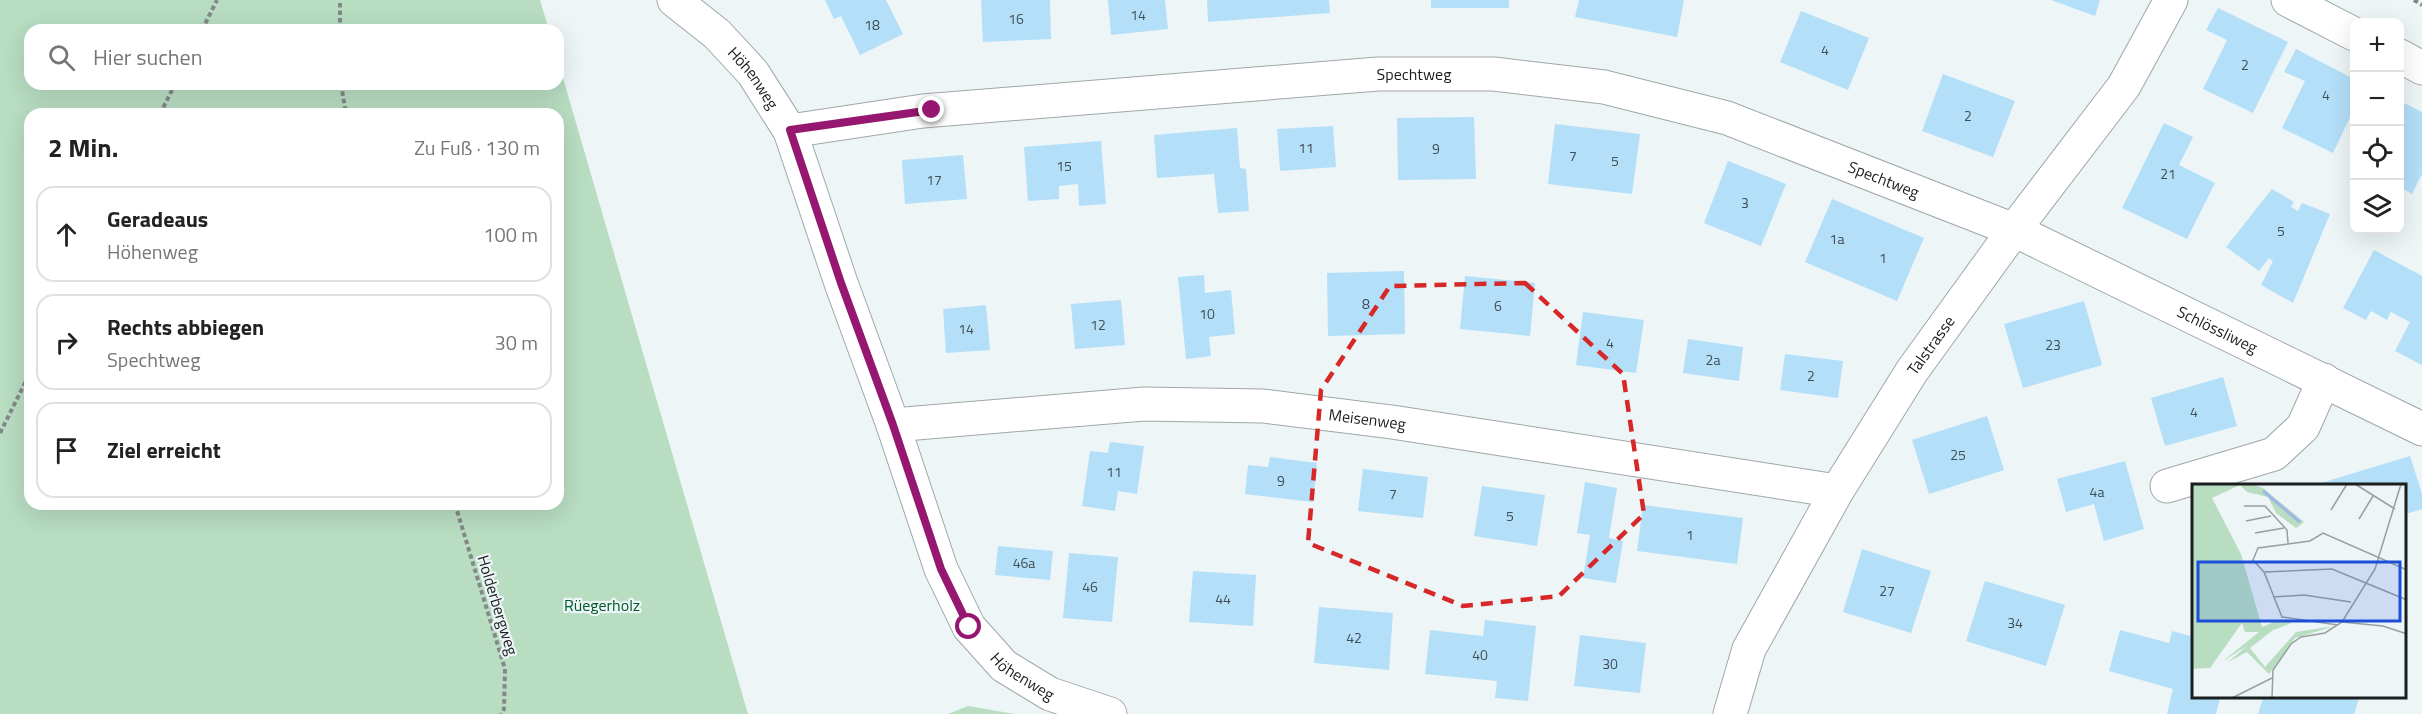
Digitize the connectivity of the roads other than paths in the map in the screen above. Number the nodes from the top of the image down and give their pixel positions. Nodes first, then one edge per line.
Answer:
1 (674, 0) edge
2 (2171, 0) edge
3 (2288, 0) edge
4 (2350, 31) edge
5 (2404, 58) edge
6 (2422, 68) edge
7 (790, 130) junction
8 (2014, 230) junction
9 (2324, 380) junction
10 (893, 425) junction
11 (2422, 429) edge
12 (2167, 486) dead end
13 (1837, 492) junction
14 (1110, 714) edge
15 (1731, 714) edge

1 - 7 street, Höhenweg
2 - 8 street, Talstrasse
3 - 4 street
5 - 6 street
7 - 8 street, Spechtweg
7 - 10 street, Höhenweg
8 - 9 street, Schlössliweg
8 - 13 street, Talstrasse
9 - 11 street, Schlössliweg
9 - 12 street
10 - 13 street, Meisenweg
10 - 14 street, Höhenweg
13 - 15 street, Talstrasse

